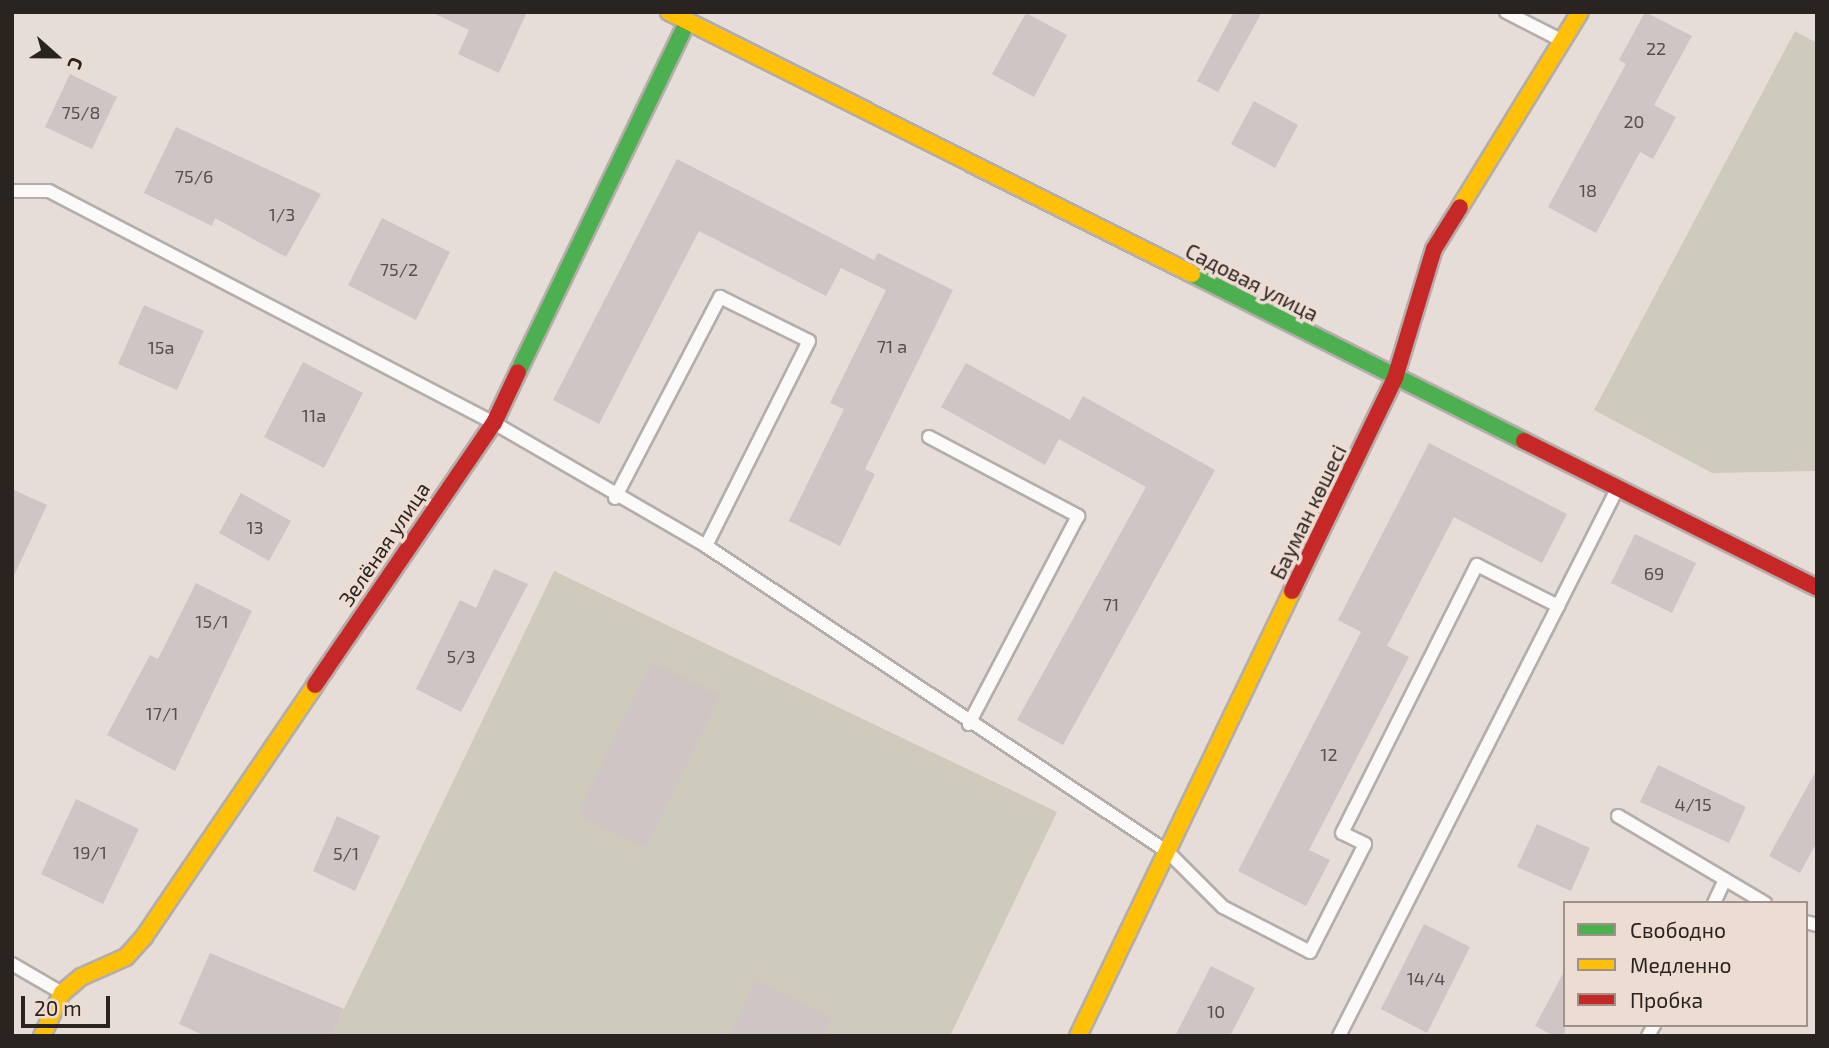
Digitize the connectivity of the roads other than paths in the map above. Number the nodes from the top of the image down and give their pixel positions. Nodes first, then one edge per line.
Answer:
1 (669, 12) edge
2 (1506, 12) edge
3 (1580, 12) edge
4 (687, 22) junction
5 (1562, 41) junction
6 (12, 191) edge
7 (1395, 378) junction
8 (494, 423) junction
9 (929, 437) dead end
10 (1617, 488) junction
11 (615, 498) junction
12 (706, 545) junction
13 (1817, 588) edge
14 (1558, 606) junction
15 (969, 724) junction
16 (1618, 816) dead end
17 (1168, 852) junction
18 (1725, 879) junction
19 (1714, 901) edge
20 (1762, 901) edge
21 (12, 964) edge
22 (62, 993) junction
23 (42, 1036) edge
24 (1078, 1036) edge
25 (1339, 1036) edge

1 - 4 street, Садовая улица
2 - 5 lane
3 - 5 street, Бауман көшесі
4 - 7 street, Садовая улица
4 - 8 street, Зелёная улица
5 - 7 street, Бауман көшесі
6 - 8 lane
7 - 10 street, Садовая улица
7 - 17 street, Бауман көшесі
8 - 11 lane
8 - 22 street, Зелёная улица
9 - 15 lane
10 - 13 street, Садовая улица
10 - 14 lane
11 - 12 lane
11 - 12 lane
12 - 15 lane
14 - 17 lane
14 - 25 lane
15 - 17 lane
16 - 18 lane
17 - 24 street, Бауман көшесі
18 - 19 lane
18 - 20 lane
21 - 22 lane
22 - 23 street, Зелёная улица

